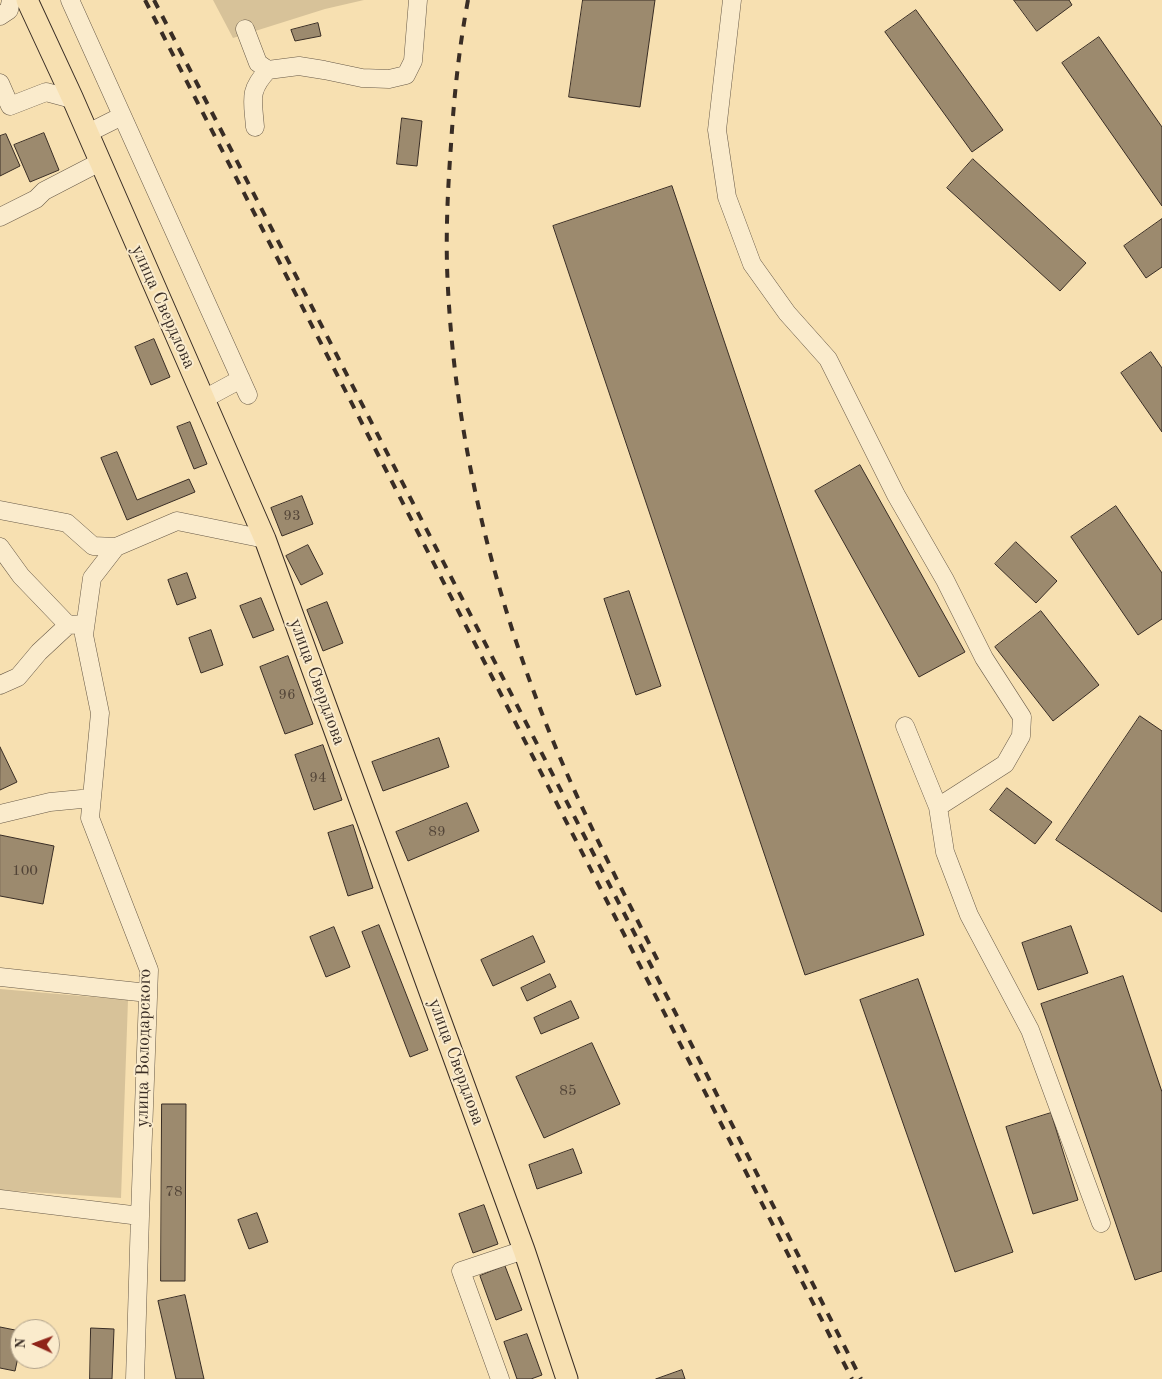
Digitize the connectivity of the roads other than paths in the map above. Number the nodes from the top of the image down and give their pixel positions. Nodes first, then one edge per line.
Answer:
1 (11, 0) edge
2 (27, 0) edge
3 (70, 0) edge
4 (418, 0) edge
5 (732, 0) edge
6 (0, 16) edge
7 (245, 29) dead end
8 (268, 70) junction
9 (0, 83) edge
10 (72, 98) junction
11 (122, 116) junction
12 (255, 127) dead end
13 (88, 133) junction
14 (100, 162) junction
15 (0, 217) edge
16 (241, 379) junction
17 (248, 395) dead end
18 (204, 399) junction
19 (0, 510) edge
20 (265, 539) junction
21 (0, 547) edge
22 (116, 547) junction
23 (77, 625) junction
24 (0, 686) edge
25 (905, 726) dead end
26 (92, 798) junction
27 (938, 807) junction
28 (0, 814) edge
29 (0, 977) edge
30 (148, 992) junction
31 (0, 1199) edge
32 (140, 1216) junction
33 (1101, 1223) dead end
34 (524, 1250) junction
35 (135, 1379) edge
36 (500, 1379) edge
37 (567, 1379) edge

1 - 6 street
2 - 10 main road, улица Свердлова
3 - 11 street
4 - 8 street
5 - 27 street
7 - 8 street
8 - 12 street
9 - 10 street
10 - 13 main road, улица Свердлова
11 - 13 street
11 - 16 street
13 - 14 main road, улица Свердлова
14 - 15 street
14 - 18 main road, улица Свердлова
16 - 17 street
16 - 18 street
18 - 20 main road, улица Свердлова
19 - 22 street
20 - 22 street, улица Володарского
20 - 34 main road, улица Свердлова
21 - 23 street
22 - 23 street, улица Володарского
23 - 24 street
23 - 26 street, улица Володарского
25 - 27 street
26 - 28 street
26 - 30 street, улица Володарского
27 - 33 street
29 - 30 street
30 - 32 street, улица Володарского
31 - 32 street
32 - 35 street, улица Володарского
34 - 36 street
34 - 37 main road, улица Свердлова

